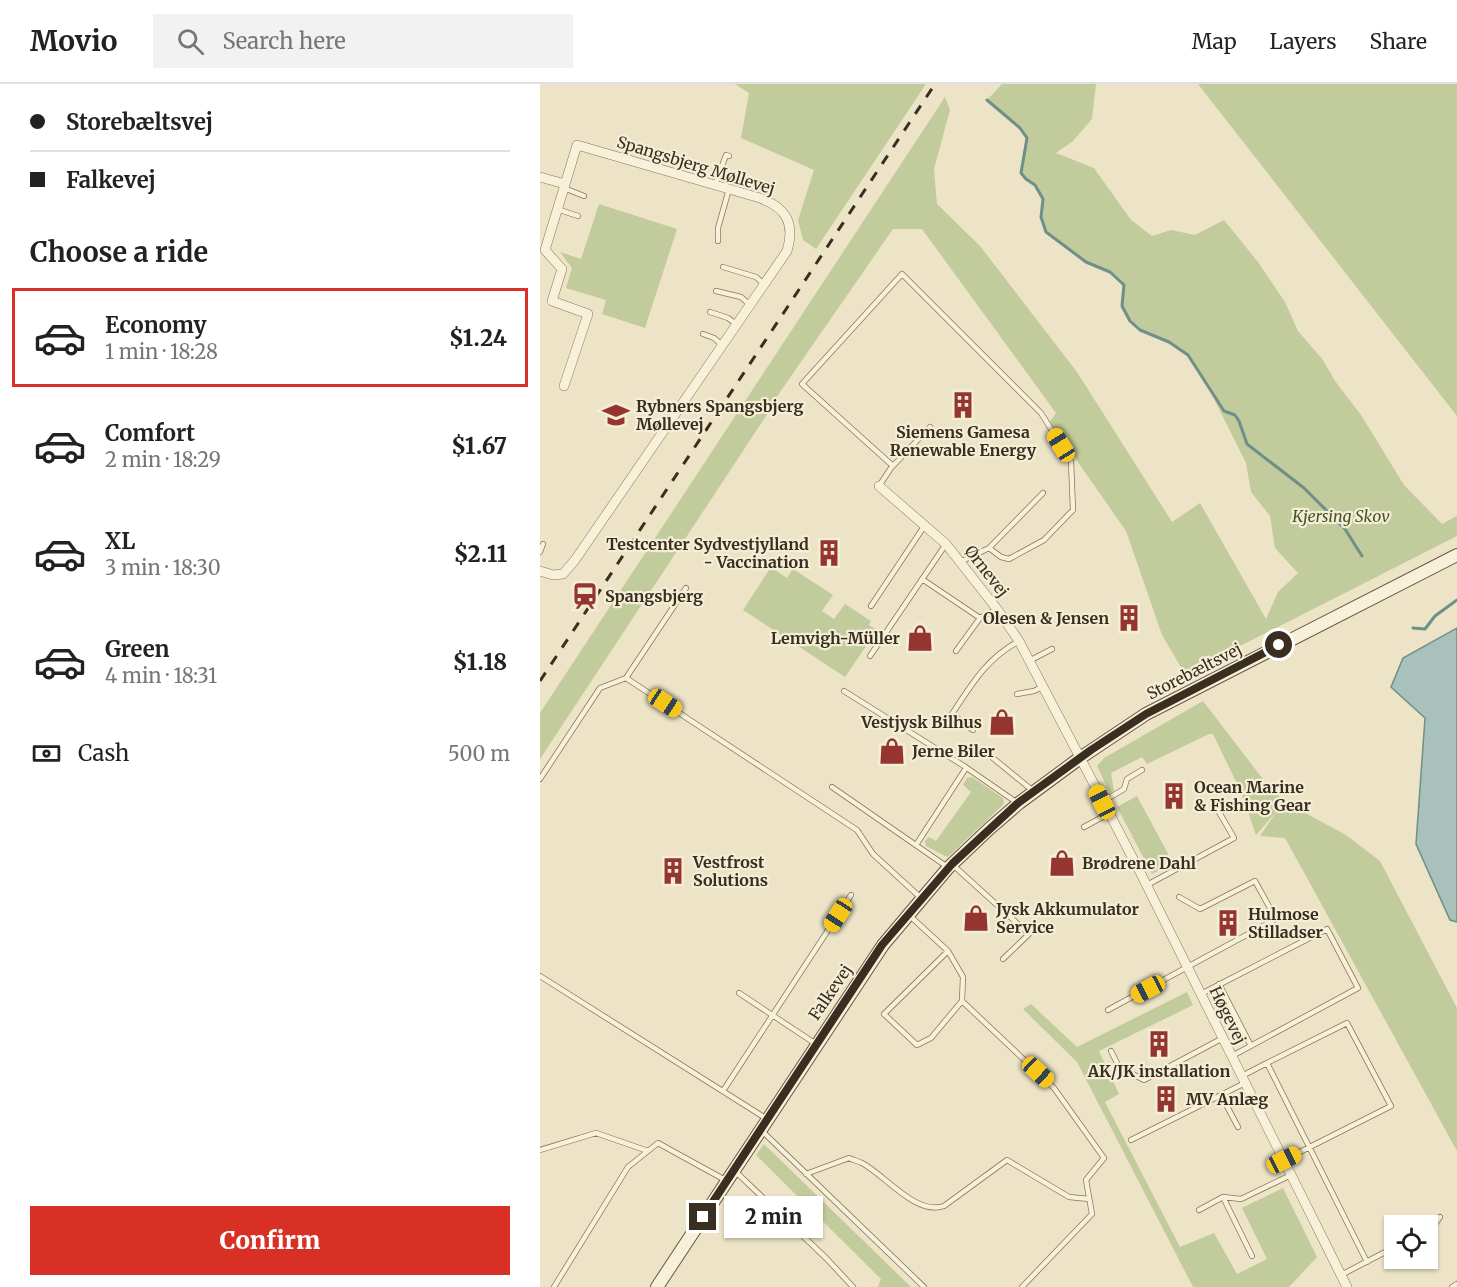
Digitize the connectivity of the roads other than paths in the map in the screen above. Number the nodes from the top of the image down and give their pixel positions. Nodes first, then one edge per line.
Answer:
1 (729, 156) dead end
2 (540, 177) edge
3 (715, 185) junction
4 (564, 186) junction
5 (729, 189) junction
6 (584, 195) dead end
7 (557, 209) junction
8 (578, 216) dead end
9 (718, 241) dead end
10 (723, 267) dead end
11 (764, 284) junction
12 (716, 291) dead end
13 (750, 304) junction
14 (710, 312) dead end
15 (736, 324) junction
16 (703, 334) dead end
17 (722, 345) junction
18 (564, 386) dead end
19 (930, 427) dead end
20 (893, 466) junction
21 (879, 486) joint
22 (1043, 493) dead end
23 (925, 525) junction
24 (543, 544) dead end
25 (946, 544) junction
26 (989, 548) junction
27 (540, 552) edge
28 (1457, 555) edge
29 (960, 562) junction
30 (540, 571) edge
31 (922, 579) junction
32 (686, 588) dead end
33 (871, 606) dead end
34 (998, 609) junction
35 (980, 618) junction
36 (1019, 641) junction
37 (1052, 649) dead end
38 (956, 651) dead end
39 (870, 656) dead end
40 (1029, 662) junction
41 (626, 678) junction
42 (1042, 687) junction
43 (844, 691) dead end
44 (1017, 694) dead end
45 (974, 730) dead end
46 (988, 754) dead end
47 (1080, 758) junction
48 (966, 768) junction
49 (1142, 770) dead end
50 (540, 779) edge
51 (832, 787) dead end
52 (1034, 792) junction
53 (1212, 800) dead end
54 (1102, 802) junction
55 (1018, 803) junction
56 (1108, 814) junction
57 (1084, 827) dead end
58 (916, 845) junction
59 (950, 866) junction
60 (1147, 885) junction
61 (851, 895) dead end
62 (1179, 897) dead end
63 (921, 898) junction
64 (908, 914) junction
65 (948, 951) junction
66 (1004, 959) dead end
67 (1188, 968) junction
68 (540, 976) edge
69 (1220, 984) junction
70 (739, 993) dead end
71 (1201, 994) junction
72 (962, 1001) junction
73 (1108, 1010) dead end
74 (773, 1015) junction
75 (1222, 1038) junction
76 (816, 1044) junction
77 (1251, 1046) junction
78 (1111, 1051) dead end
79 (1232, 1056) junction
80 (1268, 1063) junction
81 (1244, 1080) junction
82 (723, 1091) junction
83 (1221, 1095) junction
84 (763, 1124) junction
85 (1238, 1127) dead end
86 (1131, 1140) dead end
87 (1310, 1147) junction
88 (540, 1150) edge
89 (648, 1151) junction
90 (1284, 1160) junction
91 (806, 1174) junction
92 (730, 1175) junction
93 (1291, 1175) junction
94 (1222, 1197) junction
95 (1089, 1199) junction
96 (1199, 1210) dead end
97 (1440, 1217) dead end
98 (1438, 1220) edge
99 (1384, 1253) edge
100 (1252, 1256) dead end
101 (1368, 1262) junction
102 (1341, 1275) junction
103 (1457, 1284) edge
104 (554, 1287) edge
105 (657, 1287) edge
106 (853, 1287) edge
107 (924, 1287) edge
108 (1022, 1287) edge
109 (1347, 1287) edge
110 (1452, 1287) edge

1 - 3 lane
2 - 4 street
3 - 4 street, Spangsbjerg Møllevej
3 - 5 street, Spangsbjerg Møllevej
4 - 6 lane
4 - 7 street, Spangsbjerg Møllevej
5 - 9 lane
5 - 11 street, Spangsbjerg Møllevej
7 - 8 lane
7 - 18 street, Spangsbjerg Møllevej
10 - 11 lane
11 - 13 street, Spangsbjerg Møllevej
12 - 13 lane
13 - 15 street, Spangsbjerg Møllevej
14 - 15 lane
15 - 17 street, Spangsbjerg Møllevej
16 - 17 lane
17 - 30 street, Spangsbjerg Møllevej
19 - 20 lane
20 - 21 lane
20 - 26 lane
21 - 23 street, Ørnevej
22 - 26 lane
23 - 25 street, Ørnevej
23 - 33 lane
24 - 27 lane
25 - 29 street, Ørnevej
25 - 31 lane
26 - 29 lane
28 - 47 street, Storebæltsvej
29 - 34 street, Ørnevej
31 - 35 lane
31 - 39 lane
32 - 41 lane
34 - 35 lane
34 - 36 street, Ørnevej
35 - 38 lane
36 - 40 street, Ørnevej
36 - 45 lane
37 - 40 lane
40 - 42 street, Ørnevej
41 - 50 lane
41 - 63 lane
42 - 44 lane
42 - 47 street, Ørnevej
43 - 48 lane
46 - 52 lane
47 - 52 street, Falkevej
47 - 54 street, Høgevej
48 - 55 lane
48 - 58 lane
49 - 54 lane
51 - 58 lane
52 - 55 street, Falkevej
53 - 60 lane
54 - 56 street, Høgevej
55 - 59 street, Falkevej
56 - 57 lane
56 - 60 street, Høgevej
58 - 59 lane
59 - 63 street, Falkevej
59 - 66 lane
60 - 67 street, Høgevej
61 - 74 lane
62 - 67 lane
63 - 64 street, Falkevej
64 - 65 lane
64 - 76 street, Falkevej
65 - 72 lane
65 - 72 lane
67 - 71 street, Høgevej
67 - 73 lane
68 - 82 lane
69 - 71 lane
69 - 77 lane
69 - 77 lane
70 - 74 lane
71 - 75 street, Høgevej
72 - 95 lane
74 - 76 lane
74 - 82 lane
75 - 78 lane
75 - 79 street, Høgevej
76 - 84 street, Falkevej
77 - 79 lane
79 - 81 street, Høgevej
80 - 81 lane
80 - 87 lane
80 - 87 lane
81 - 83 lane
81 - 90 street, Høgevej
82 - 84 lane
83 - 85 lane
83 - 86 lane
84 - 91 lane
84 - 92 street, Falkevej
87 - 90 lane
87 - 101 lane
88 - 89 lane
89 - 92 lane
89 - 104 lane
90 - 93 street, Høgevej
91 - 95 lane
91 - 107 lane
92 - 105 street, Falkevej
92 - 106 lane
93 - 94 lane
93 - 102 street, Høgevej
94 - 96 lane
94 - 100 lane
95 - 108 lane
97 - 98 lane
99 - 101 lane
101 - 102 lane
102 - 109 street, Høgevej
103 - 110 lane

